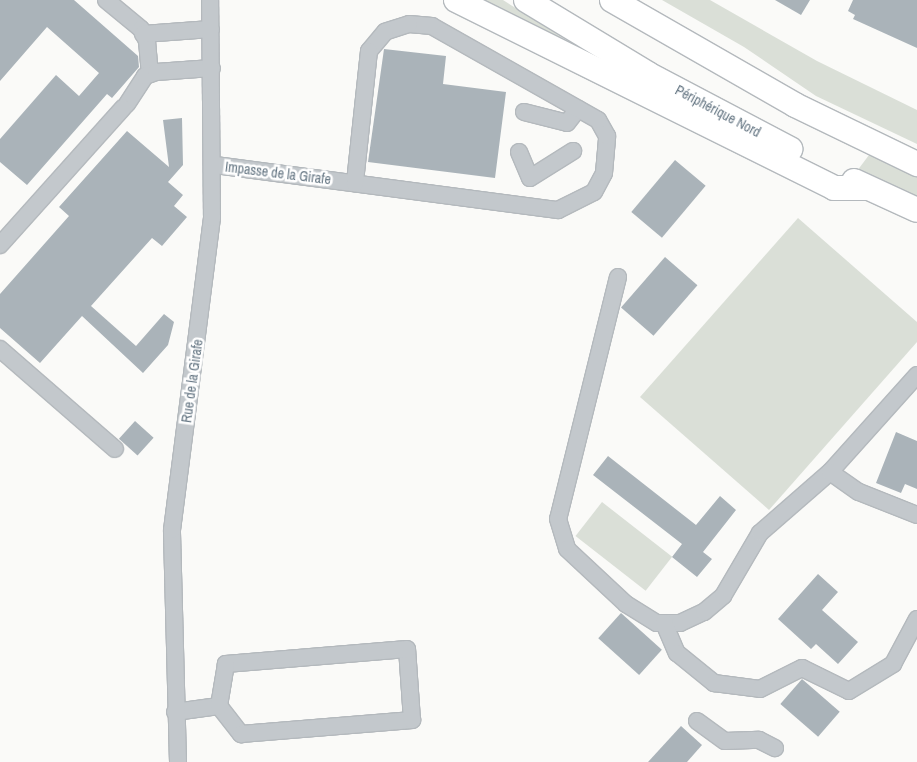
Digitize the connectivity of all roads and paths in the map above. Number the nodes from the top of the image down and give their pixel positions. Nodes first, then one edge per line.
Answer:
1 (106, 0) edge
2 (210, 0) edge
3 (456, 0) edge
4 (526, 0) edge
5 (612, 0) edge
6 (636, 0) edge
7 (211, 29) junction
8 (143, 34) junction
9 (709, 56) junction
10 (212, 68) junction
11 (150, 74) junction
12 (578, 109) junction
13 (524, 112) dead end
14 (573, 151) dead end
15 (519, 152) dead end
16 (917, 164) edge
17 (215, 165) junction
18 (530, 178) junction
19 (348, 182) junction
20 (867, 188) junction
21 (526, 205) junction
22 (917, 210) edge
23 (0, 245) edge
24 (618, 277) dead end
25 (0, 349) edge
26 (917, 376) edge
27 (115, 449) dead end
28 (830, 472) junction
29 (917, 515) edge
30 (917, 619) edge
31 (664, 623) junction
32 (219, 706) junction
33 (175, 712) junction
34 (697, 722) dead end
35 (775, 748) dead end
36 (178, 762) edge

1 - 8 street
2 - 7 street, Rue de la Girafe
3 - 20 highway
4 - 20 highway, Périphérique Nord
5 - 9 highway
6 - 9 highway
7 - 8 street
7 - 10 street, Rue de la Girafe
8 - 11 street
9 - 16 highway
10 - 11 street
10 - 17 street, Rue de la Girafe
11 - 23 street
12 - 13 street
12 - 19 street, Impasse de la Girafe
12 - 21 street, Impasse de la Girafe
14 - 18 street
15 - 18 street
17 - 19 street, Impasse de la Girafe
17 - 33 street, Rue de la Girafe
18 - 21 street
19 - 21 street, Impasse de la Girafe
20 - 22 highway, Périphérique Nord
24 - 31 street
25 - 27 street
26 - 28 street
28 - 29 street
28 - 31 street
30 - 31 street
32 - 32 street
32 - 33 street
33 - 36 street, Rue de la Girafe
34 - 35 street

